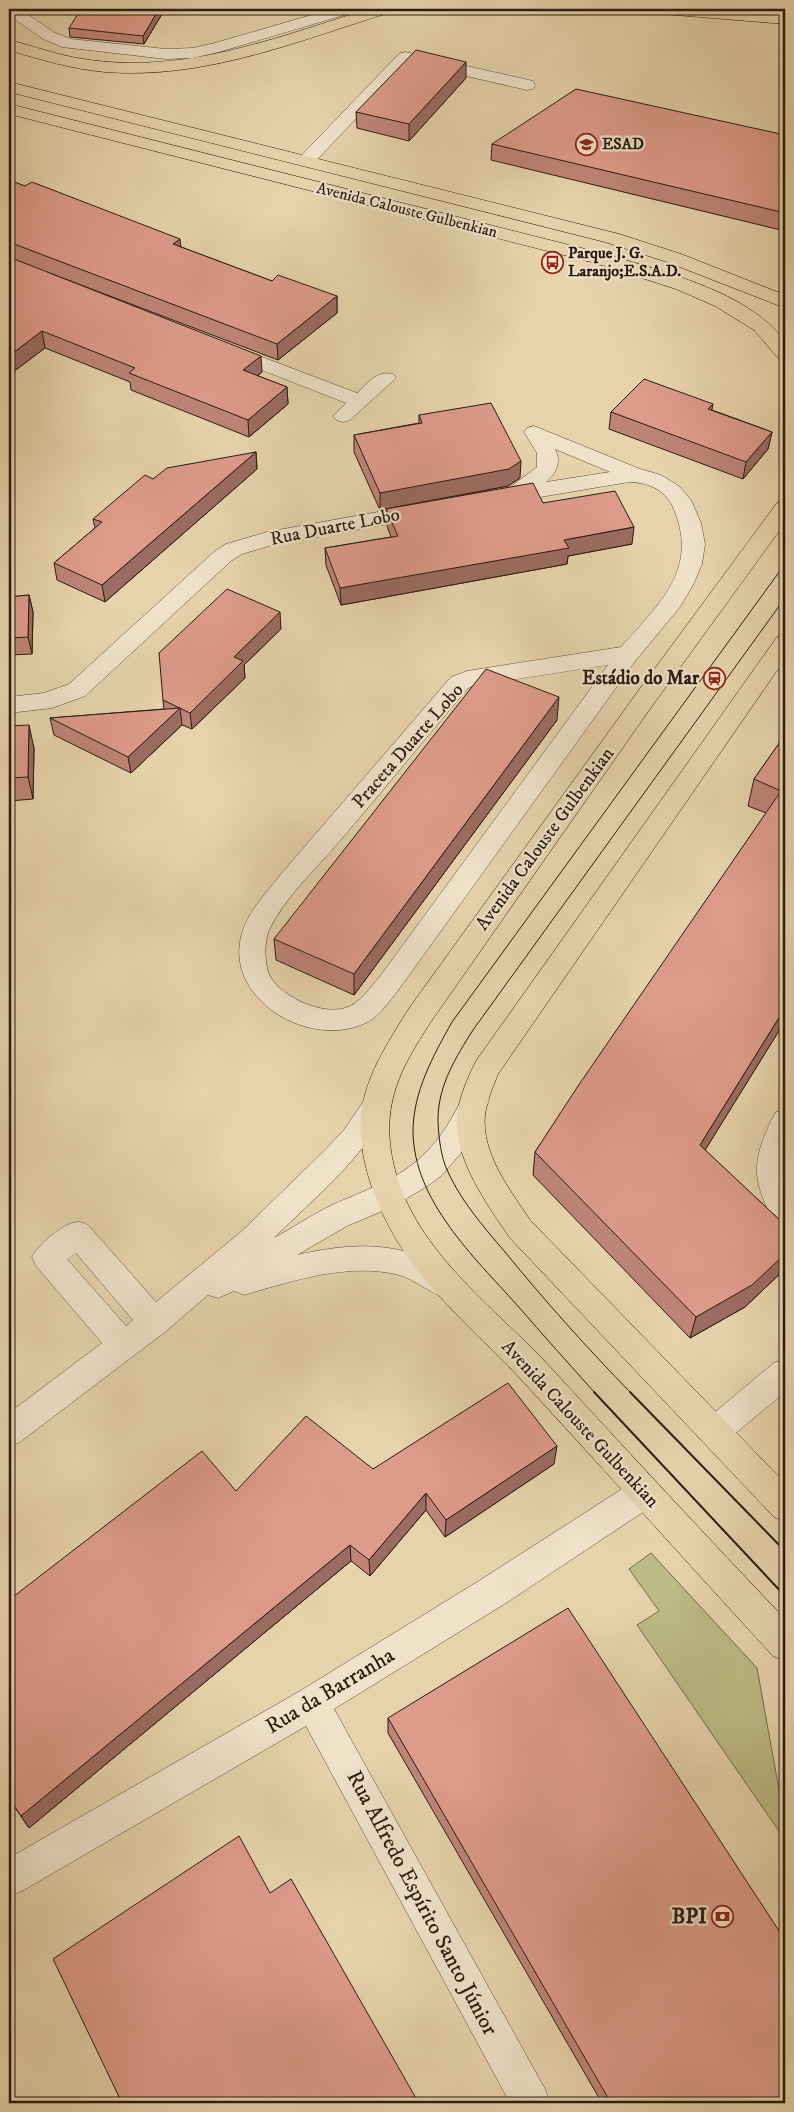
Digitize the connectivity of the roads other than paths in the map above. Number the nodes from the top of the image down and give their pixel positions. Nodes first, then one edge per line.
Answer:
1 (11, 9) edge
2 (348, 9) edge
3 (385, 9) edge
4 (663, 9) edge
5 (785, 19) edge
6 (9, 45) edge
7 (527, 85) dead end
8 (9, 88) edge
9 (9, 109) edge
10 (306, 161) junction
11 (785, 302) edge
12 (207, 342) edge
13 (785, 354) edge
14 (386, 378) dead end
15 (359, 401) junction
16 (343, 416) dead end
17 (636, 475) junction
18 (516, 494) junction
19 (477, 501) edge
20 (447, 506) edge
21 (785, 508) edge
22 (785, 642) edge
23 (628, 654) junction
24 (9, 705) edge
25 (475, 1101) junction
26 (374, 1107) junction
27 (785, 1121) edge
28 (389, 1195) junction
29 (785, 1213) edge
30 (454, 1292) junction
31 (154, 1322) junction
32 (124, 1345) junction
33 (785, 1373) edge
34 (9, 1432) edge
35 (714, 1432) junction
36 (644, 1493) junction
37 (785, 1506) edge
38 (785, 1644) edge
39 (312, 1703) junction
40 (9, 1878) edge
41 (531, 2103) edge

1 - 2 street
3 - 6 main road
4 - 5 main road
7 - 10 street
8 - 10 main road, Avenida Calouste Gulbenkian
9 - 13 main road, Avenida Calouste Gulbenkian
10 - 11 main road, Avenida Calouste Gulbenkian
12 - 15 street
14 - 15 street
15 - 16 street
17 - 18 street
17 - 18 street
17 - 23 street
18 - 19 street
20 - 24 street, Rua Duarte Lobo
21 - 26 main road, Avenida Calouste Gulbenkian
22 - 25 main road
23 - 23 street, Praceta Duarte Lobo
25 - 28 street
25 - 35 main road
26 - 28 main road, Avenida Calouste Gulbenkian
26 - 31 street
27 - 29 street
28 - 30 main road, Avenida Calouste Gulbenkian
28 - 31 street
30 - 31 street
30 - 36 main road, Avenida Calouste Gulbenkian
31 - 32 street
31 - 32 street
32 - 34 street
33 - 35 street
35 - 37 main road
36 - 38 main road, Avenida Calouste Gulbenkian
36 - 39 street, Rua da Barranha
39 - 40 street, Rua da Barranha
39 - 41 street, Rua Alfredo Espírito Santo Júnior

